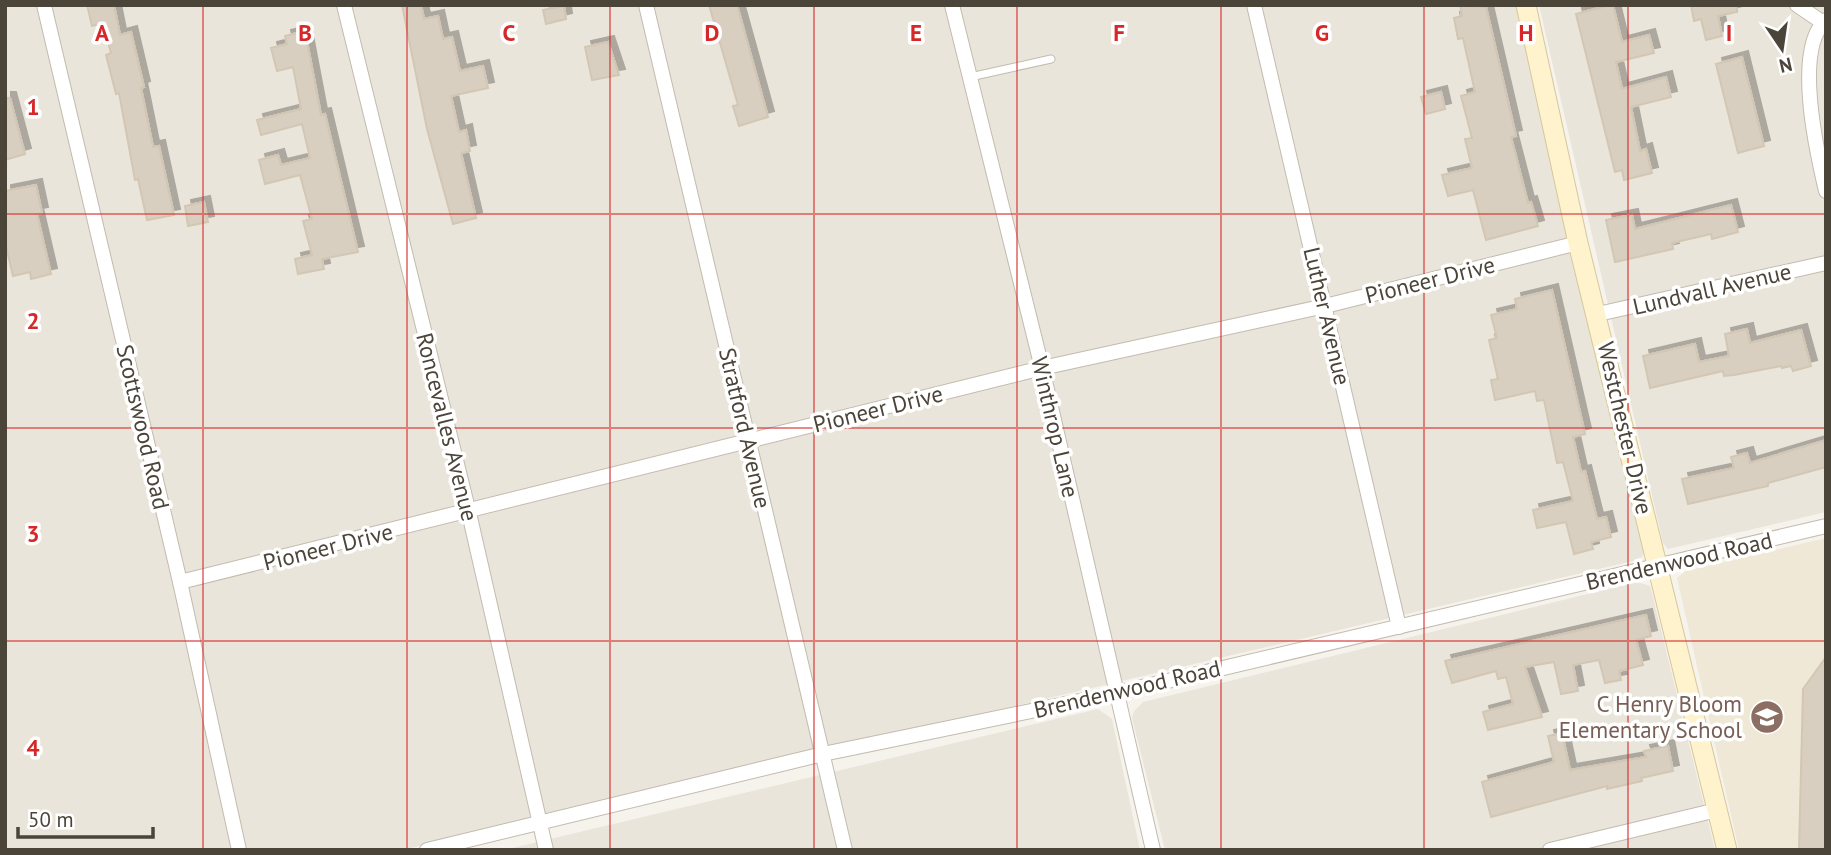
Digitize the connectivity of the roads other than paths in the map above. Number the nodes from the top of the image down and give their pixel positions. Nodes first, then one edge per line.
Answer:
1 (44, 5) edge
2 (344, 5) edge
3 (646, 5) edge
4 (951, 5) edge
5 (1254, 5) edge
6 (1526, 5) edge
7 (1797, 5) edge
8 (1824, 21) edge
9 (1051, 59) dead end
10 (970, 77) junction
11 (1826, 191) edge
12 (1578, 243) junction
13 (1826, 263) edge
14 (1325, 306) junction
15 (1598, 314) junction
16 (1042, 368) junction
17 (748, 441) junction
18 (468, 513) junction
19 (1826, 526) edge
20 (1658, 567) junction
21 (180, 582) junction
22 (1399, 627) junction
23 (1115, 694) junction
24 (823, 754) junction
25 (1717, 810) junction
26 (540, 823) junction
27 (239, 850) edge
28 (427, 850) edge
29 (546, 850) edge
30 (845, 850) edge
31 (1153, 850) edge
32 (1550, 850) edge
33 (1727, 850) edge

1 - 21 street, Scottswood Road
2 - 18 street, Roncevalles Avenue
3 - 17 street, Stratford Avenue
4 - 10 street, Winthrop Lane
5 - 14 street, Luther Avenue
6 - 12 street, Westchester Drive
7 - 8 street
8 - 11 street
9 - 10 lane
10 - 16 street, Winthrop Lane
12 - 14 street, Pioneer Drive
12 - 15 street, Westchester Drive
13 - 15 street, Lundvall Avenue
14 - 16 street, Pioneer Drive
14 - 22 street, Luther Avenue
15 - 20 street, Westchester Drive
16 - 17 street, Pioneer Drive
16 - 23 street, Winthrop Lane
17 - 18 street, Pioneer Drive
17 - 24 street, Stratford Avenue
18 - 21 street, Pioneer Drive
18 - 26 street, Roncevalles Avenue
19 - 20 street, Brendenwood Road
20 - 22 street, Brendenwood Road
20 - 25 street, Westchester Drive
21 - 27 street, Scottswood Road
22 - 23 street, Brendenwood Road
23 - 24 street, Brendenwood Road
23 - 31 street, Winthrop Lane
24 - 26 street, Brendenwood Road
24 - 30 street, Stratford Avenue
25 - 32 street
25 - 33 street, Westchester Drive
26 - 28 street, Brendenwood Road
26 - 29 street, Roncevalles Avenue

